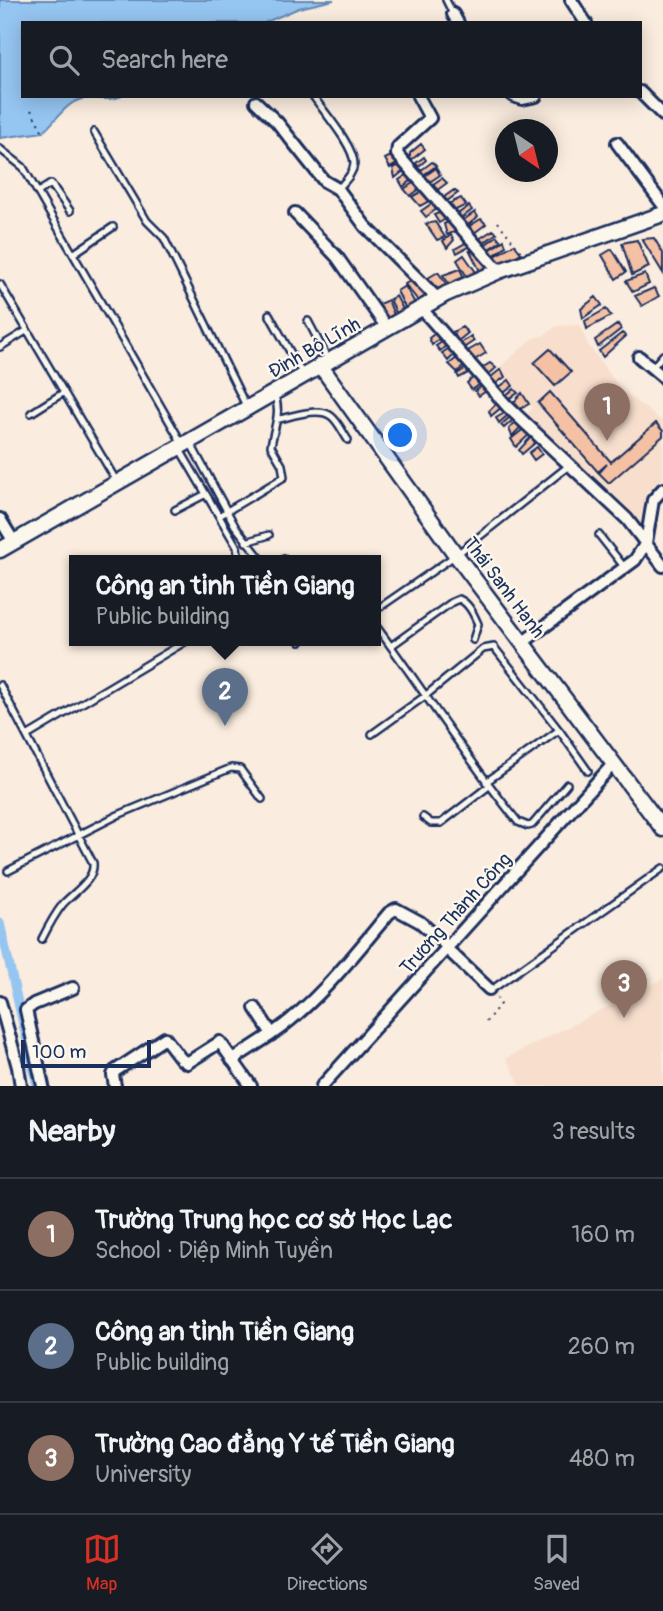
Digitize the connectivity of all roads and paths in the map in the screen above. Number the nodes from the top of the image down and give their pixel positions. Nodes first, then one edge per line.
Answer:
1 (446, 0) edge
2 (571, 0) edge
3 (455, 19) edge
4 (585, 21) edge
5 (642, 94) edge
6 (314, 98) edge
7 (419, 98) edge
8 (256, 102) dead end
9 (31, 110) dead end
10 (663, 115) edge
11 (43, 132) dead end
12 (94, 132) dead end
13 (617, 143) dead end
14 (0, 149) edge
15 (338, 189) junction
16 (38, 192) junction
17 (663, 205) edge
18 (70, 211) dead end
19 (295, 213) dead end
20 (663, 214) edge
21 (498, 222) dead end
22 (113, 227) dead end
23 (73, 254) junction
24 (528, 261) junction
25 (499, 271) junction
26 (0, 284) edge
27 (438, 299) junction
28 (421, 308) junction
29 (269, 314) dead end
30 (308, 321) dead end
31 (387, 328) junction
32 (26, 331) junction
33 (0, 347) edge
34 (663, 355) edge
35 (639, 357) dead end
36 (324, 363) junction
37 (652, 368) junction
38 (303, 375) junction
39 (663, 377) edge
40 (274, 392) junction
41 (63, 393) junction
42 (247, 408) junction
43 (31, 413) dead end
44 (279, 419) junction
45 (348, 440) dead end
46 (184, 445) junction
47 (571, 464) junction
48 (117, 482) junction
49 (663, 489) edge
50 (214, 490) junction
51 (206, 494) junction
52 (175, 510) dead end
53 (227, 512) junction
54 (219, 516) junction
55 (0, 519) edge
56 (599, 534) dead end
57 (269, 536) dead end
58 (14, 542) junction
59 (246, 542) junction
60 (646, 542) junction
61 (0, 550) edge
62 (254, 550) junction
63 (238, 555) edge
64 (243, 555) edge
65 (258, 555) edge
66 (456, 555) junction
67 (663, 566) edge
68 (626, 568) junction
69 (381, 607) edge
70 (381, 633) edge
71 (473, 640) dead end
72 (522, 643) junction
73 (178, 646) edge
74 (391, 646) junction
75 (0, 685) edge
76 (425, 696) junction
77 (559, 730) junction
78 (372, 734) dead end
79 (27, 736) junction
80 (614, 763) junction
81 (588, 771) dead end
82 (488, 784) junction
83 (568, 784) dead end
84 (262, 799) dead end
85 (423, 817) dead end
86 (663, 829) edge
87 (79, 836) junction
88 (663, 868) edge
89 (8, 871) dead end
90 (41, 939) dead end
91 (447, 948) junction
92 (73, 988) dead end
93 (492, 988) junction
94 (0, 1004) edge
95 (255, 1008) dead end
96 (486, 1022) dead end
97 (272, 1034) junction
98 (232, 1060) junction
99 (21, 1086) edge
100 (43, 1086) edge
101 (116, 1086) edge
102 (251, 1086) edge
103 (322, 1086) edge

1 - 3 lane
2 - 4 street
5 - 10 street
6 - 15 lane
7 - 25 street
8 - 15 street
9 - 11 path
12 - 42 lane
13 - 17 street
14 - 16 lane
15 - 27 street
16 - 18 lane
16 - 23 lane
19 - 31 street
20 - 24 main road, Đinh Bộ Lĩnh
21 - 24 path
22 - 23 lane
23 - 46 lane
24 - 25 main road, Đinh Bộ Lĩnh
25 - 27 main road, Đinh Bộ Lĩnh
26 - 32 lane
27 - 28 main road, Đinh Bộ Lĩnh
28 - 31 main road, Đinh Bộ Lĩnh
28 - 47 street
29 - 38 lane
30 - 36 lane
31 - 36 main road, Đinh Bộ Lĩnh
32 - 33 lane
32 - 41 lane
34 - 37 lane
35 - 37 street
36 - 38 main road, Đinh Bộ Lĩnh
36 - 66 main road, Thái Sanh Hạnh
37 - 39 street
38 - 40 main road, Đinh Bộ Lĩnh
40 - 42 main road, Đinh Bộ Lĩnh
40 - 44 lane
41 - 43 lane
41 - 48 lane
42 - 46 main road, Đinh Bộ Lĩnh
44 - 45 lane
44 - 53 lane
46 - 48 main road, Đinh Bộ Lĩnh
46 - 50 lane
46 - 51 lane
47 - 60 street
47 - 66 lane
48 - 58 main road, Đinh Bộ Lĩnh
49 - 60 street
50 - 51 lane
50 - 53 lane
51 - 52 lane
51 - 54 lane
53 - 54 lane
53 - 59 lane
54 - 63 lane
55 - 58 street
56 - 68 lane
57 - 59 lane
58 - 61 main road, Đinh Bộ Lĩnh
59 - 62 lane
60 - 67 street
60 - 68 street
62 - 64 lane
62 - 65 lane
66 - 69 lane
66 - 72 main road, Thái Sanh Hạnh
68 - 72 street
70 - 74 lane
71 - 74 lane
72 - 80 main road, Thái Sanh Hạnh
73 - 79 lane
74 - 76 lane
75 - 79 lane
76 - 77 lane
76 - 78 lane
76 - 82 lane
77 - 81 lane
77 - 82 lane
79 - 87 lane
80 - 86 main road, Thái Sanh Hạnh
80 - 91 street, Trương Thành Công
82 - 83 lane
82 - 85 lane
84 - 87 lane
87 - 89 lane
87 - 90 lane
88 - 93 lane
91 - 93 street
91 - 97 street
91 - 103 street, Trương Thành Công
92 - 100 street
93 - 96 path
94 - 99 street
95 - 97 street
97 - 98 street
98 - 101 street
98 - 102 street

